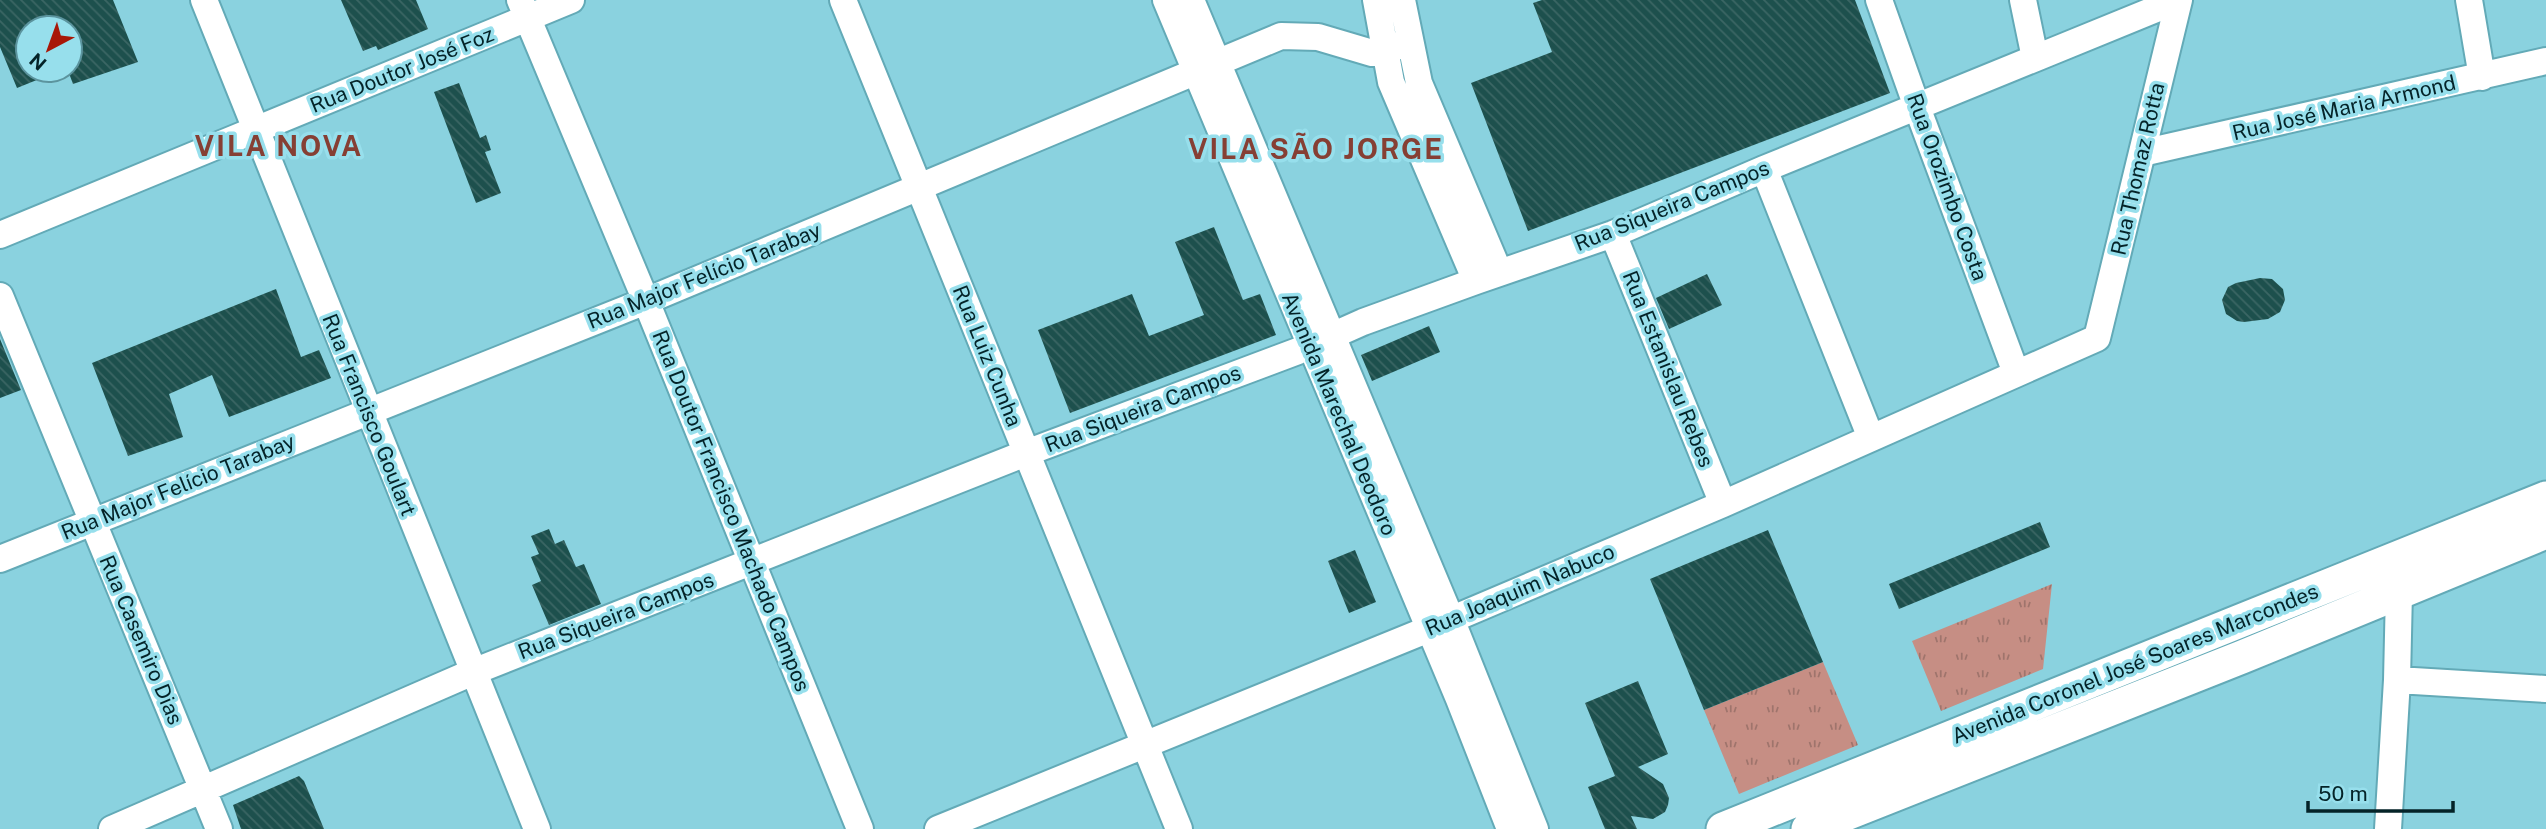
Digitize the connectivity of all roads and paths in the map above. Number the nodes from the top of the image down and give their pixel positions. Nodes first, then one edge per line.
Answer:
1 (204, 0) edge
2 (571, 0) edge
3 (843, 0) edge
4 (1166, 0) edge
5 (1191, 0) edge
6 (1376, 0) edge
7 (1402, 0) edge
8 (1879, 0) edge
9 (2023, 0) edge
10 (2178, 0) edge
11 (2469, 0) edge
12 (524, 9) edge
13 (1398, 46) junction
14 (2035, 58) junction
15 (2546, 61) edge
16 (1207, 68) junction
17 (2482, 77) junction
18 (1917, 107) junction
19 (255, 130) junction
20 (2142, 153) junction
21 (1764, 169) junction
22 (919, 188) junction
23 (1613, 234) junction
24 (0, 235) edge
25 (1488, 277) junction
26 (0, 296) edge
27 (646, 301) junction
28 (2097, 338) joint
29 (1321, 341) junction
30 (2016, 373) junction
31 (368, 412) junction
32 (1871, 438) junction
33 (1026, 453) junction
34 (2546, 498) edge
35 (1723, 504) junction
36 (92, 521) junction
37 (2546, 532) edge
38 (2422, 550) junction
39 (0, 559) edge
40 (752, 563) junction
41 (2399, 591) junction
42 (1440, 624) junction
43 (474, 672) junction
44 (2397, 680) junction
45 (2546, 689) edge
46 (1144, 743) junction
47 (204, 790) junction
48 (112, 829) edge
49 (219, 829) edge
50 (537, 829) edge
51 (860, 829) edge
52 (938, 829) edge
53 (1179, 829) edge
54 (1510, 829) edge
55 (1535, 829) edge
56 (1723, 829) edge
57 (1808, 829) edge
58 (2388, 829) edge

1 - 19 street, Rua Francisco Goulart
2 - 12 street, Rua Doutor José Foz
3 - 22 street, Rua Luiz Cunha
4 - 16 street, Avenida Marechal Deodoro
5 - 16 street, Avenida Marechal Deodoro
6 - 13 street
7 - 13 street
8 - 18 street, Rua Orozimbo Costa
9 - 14 street
10 - 14 street, Rua Siqueira Campos
10 - 20 street, Rua Thomaz Rotta
11 - 17 street
12 - 19 street, Rua Doutor José Foz
12 - 27 street, Rua Doutor Francisco Machado Campos
13 - 16 street, Rua Major Felício Tarabay
13 - 25 street
14 - 18 street, Rua Siqueira Campos
15 - 17 street, Rua José Maria Armond
16 - 22 street, Rua Major Felício Tarabay
16 - 29 street, Avenida Marechal Deodoro
17 - 20 street, Rua José Maria Armond
18 - 21 street, Rua Siqueira Campos
18 - 30 street, Rua Orozimbo Costa
19 - 24 street, Rua Doutor José Foz
19 - 31 street, Rua Francisco Goulart
20 - 28 street, Rua Thomaz Rotta
21 - 23 street, Rua Siqueira Campos
21 - 32 street
22 - 27 street, Rua Major Felício Tarabay
22 - 33 street, Rua Luiz Cunha
23 - 25 street, Rua Siqueira Campos
23 - 35 street, Rua Estanislau Rebes
25 - 29 street, Rua Siqueira Campos
26 - 36 street, Rua Casemiro Dias
27 - 31 street, Rua Major Felício Tarabay
27 - 40 street, Rua Doutor Francisco Machado Campos
28 - 30 street, Rua Joaquim Nabuco
29 - 33 street, Rua Siqueira Campos
29 - 42 street, Avenida Marechal Deodoro
30 - 32 street, Rua Joaquim Nabuco
31 - 36 street, Rua Major Felício Tarabay
31 - 43 street, Rua Francisco Goulart
32 - 35 street, Rua Joaquim Nabuco
33 - 40 street, Rua Siqueira Campos
33 - 46 street, Rua Luiz Cunha
34 - 38 main road, Avenida Coronel José Soares Marcondes
35 - 42 street, Rua Joaquim Nabuco
36 - 39 street, Rua Major Felício Tarabay
36 - 47 street, Rua Casemiro Dias
37 - 41 main road, Avenida Coronel José Soares Marcondes
38 - 41 street
38 - 56 main road, Avenida Coronel José Soares Marcondes
40 - 43 street, Rua Siqueira Campos
40 - 51 street, Rua Doutor Francisco Machado Campos
41 - 44 street
41 - 57 main road, Avenida Coronel José Soares Marcondes
42 - 46 street, Rua Joaquim Nabuco
42 - 54 street, Avenida Marechal Deodoro
42 - 55 street, Avenida Marechal Deodoro
43 - 47 street, Rua Siqueira Campos
43 - 50 street, Rua Francisco Goulart
44 - 45 street
44 - 58 street
46 - 52 street, Rua Joaquim Nabuco
46 - 53 street, Rua Luiz Cunha
47 - 48 street, Rua Siqueira Campos
47 - 49 street, Rua Casemiro Dias

